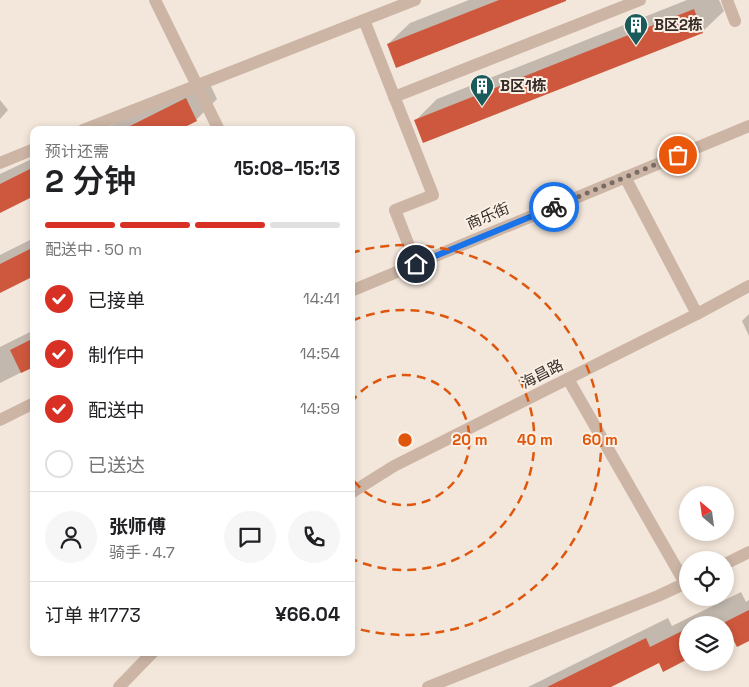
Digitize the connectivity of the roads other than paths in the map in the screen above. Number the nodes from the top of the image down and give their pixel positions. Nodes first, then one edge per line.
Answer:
1 (155, 0) edge
2 (415, 0) edge
3 (640, 0) edge
4 (727, 0) edge
5 (364, 20) junction
6 (735, 21) dead end
7 (198, 86) junction
8 (394, 97) junction
9 (93, 126) edge
10 (217, 126) edge
11 (749, 126) edge
12 (30, 151) edge
13 (0, 163) edge
14 (625, 177) junction
15 (416, 264) junction
16 (749, 286) edge
17 (355, 289) edge
18 (697, 314) junction
19 (568, 379) junction
20 (30, 405) edge
21 (0, 420) edge
22 (355, 490) edge
23 (749, 552) edge
24 (734, 560) edge
25 (679, 570) edge
26 (679, 586) edge
27 (149, 656) edge
28 (119, 687) edge
29 (428, 687) edge

1 - 7 street
2 - 5 street
3 - 8 street
4 - 6 street
5 - 7 street
5 - 8 street
7 - 9 street
7 - 10 street
8 - 15 street
11 - 14 street, 商乐街
12 - 13 street
14 - 15 street, 商乐街
14 - 18 street
15 - 17 street, 商乐街
16 - 18 street, 海昌路
18 - 19 street, 海昌路
19 - 22 street, 海昌路
19 - 25 street
20 - 21 street
23 - 24 street
26 - 29 street
27 - 28 street

